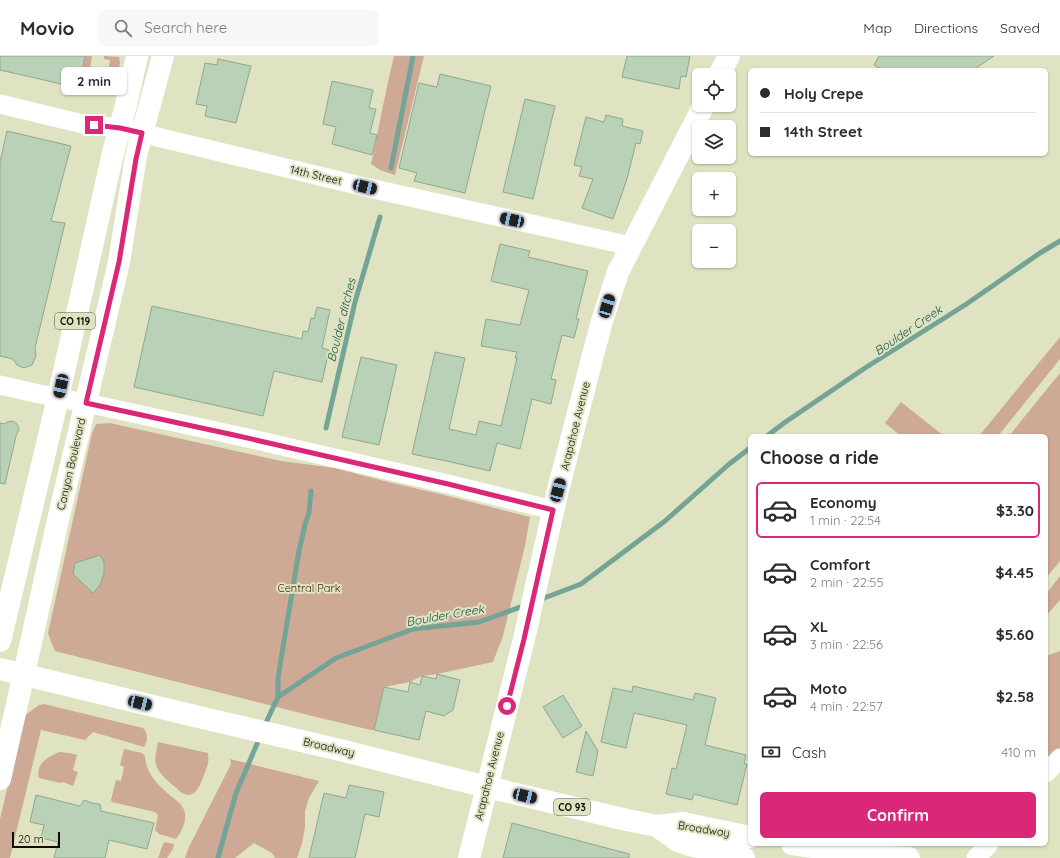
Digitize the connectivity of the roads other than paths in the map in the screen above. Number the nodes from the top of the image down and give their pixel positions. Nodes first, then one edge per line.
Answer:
1 (137, 56) edge
2 (163, 56) edge
3 (729, 56) edge
4 (723, 68) edge
5 (0, 104) edge
6 (700, 112) edge
7 (120, 128) junction
8 (142, 133) junction
9 (631, 246) junction
10 (0, 385) edge
11 (58, 398) junction
12 (86, 403) junction
13 (553, 510) junction
14 (0, 641) edge
15 (0, 669) edge
16 (24, 674) junction
17 (1060, 758) edge
18 (1048, 771) edge
19 (0, 779) edge
20 (487, 787) junction
21 (657, 826) junction
22 (748, 836) edge
23 (800, 846) edge
24 (987, 846) edge
25 (817, 850) edge
26 (469, 858) edge
27 (744, 858) edge
28 (909, 858) edge
29 (976, 858) edge

1 - 7 main road, CO 119
2 - 8 main road, Canyon Boulevard / CO 119
3 - 4 main road
5 - 7 street, 14th Street
6 - 9 main road, Arapahoe Avenue
7 - 8 street, 14th Street
7 - 11 main road, CO 119
8 - 9 street, 14th Street
8 - 12 main road, Canyon Boulevard / CO 119
9 - 13 main road, Arapahoe Avenue
10 - 11 street
11 - 12 street
11 - 14 main road, CO 119
12 - 13 street
12 - 16 main road, Canyon Boulevard / CO 119
13 - 20 main road, Arapahoe Avenue
15 - 16 main road, Broadway / CO 93
16 - 19 main road, Canyon Boulevard / CO 119
16 - 20 main road, Broadway / CO 93
17 - 18 street
20 - 21 main road, Broadway / CO 93
20 - 26 main road, Arapahoe Avenue
21 - 22 main road, Broadway / CO 93
21 - 27 main road, Broadway / CO 93
23 - 25 main road
24 - 29 street
25 - 28 main road

